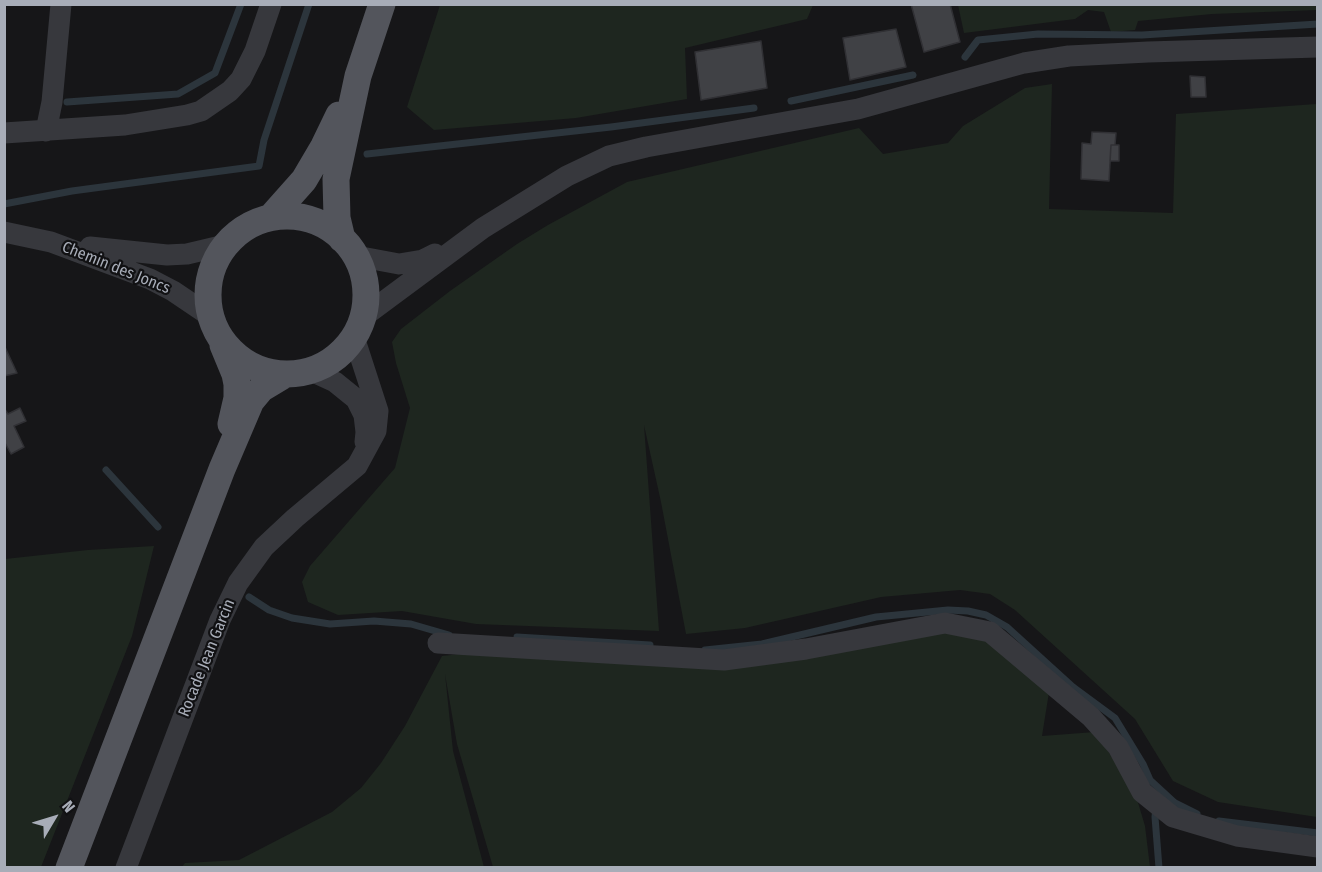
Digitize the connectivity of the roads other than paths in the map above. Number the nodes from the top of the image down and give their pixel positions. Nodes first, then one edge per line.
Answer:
1 (61, 4) edge
2 (271, 4) edge
3 (382, 4) edge
4 (1314, 52) edge
5 (358, 76) junction
6 (46, 131) junction
7 (4, 133) edge
8 (273, 216) junction
9 (483, 228) junction
10 (4, 232) edge
11 (51, 242) junction
12 (225, 245) junction
13 (349, 248) junction
14 (215, 327) junction
15 (358, 327) junction
16 (299, 372) junction
17 (364, 457) junction
18 (222, 469) junction
19 (438, 643) dead end
20 (1317, 847) edge
21 (69, 867) edge
22 (126, 867) edge

1 - 6 street
2 - 6 street
3 - 5 main road
4 - 9 street
5 - 8 main road
5 - 13 main road
6 - 7 street
8 - 12 main road
8 - 13 main road
9 - 13 street
9 - 15 street
10 - 11 street, Chemin des Joncs
11 - 12 street, Chemin des Joncs
11 - 14 street, Chemin des Joncs
12 - 14 main road
13 - 15 main road
14 - 16 main road
14 - 18 main road
15 - 16 main road
15 - 17 street, Rocade Jean Garcin
16 - 17 street
16 - 18 main road
17 - 22 street, Rocade Jean Garcin
18 - 21 main road
19 - 20 street

